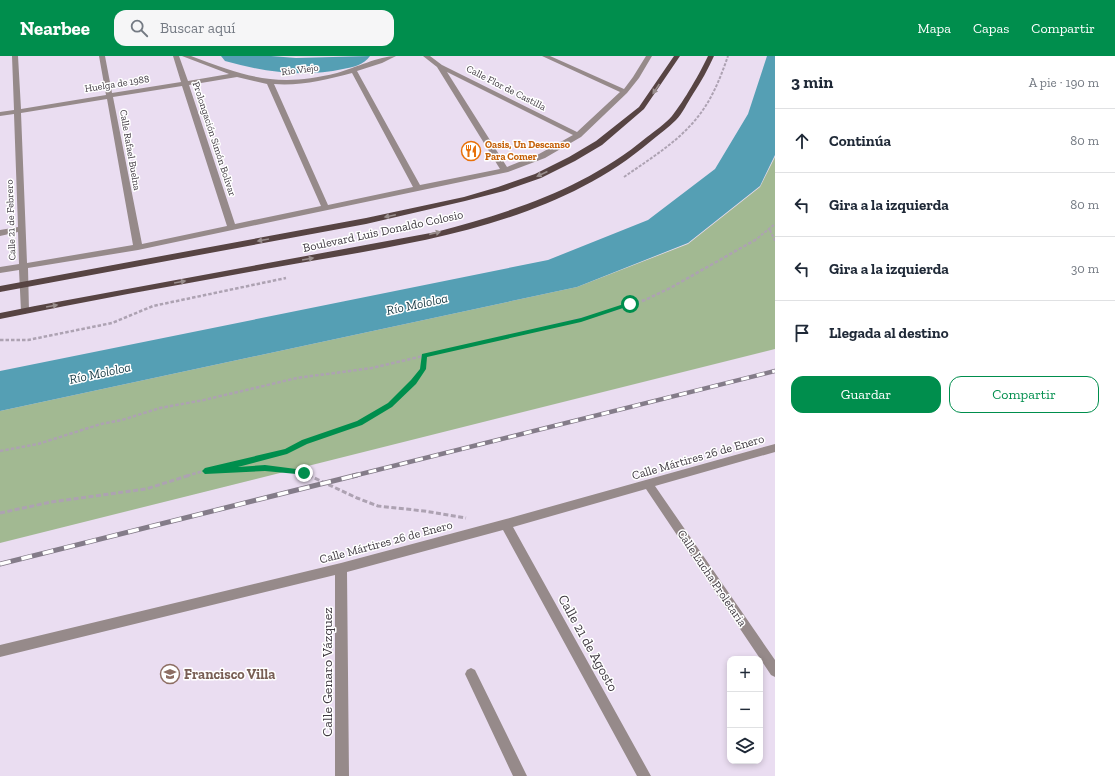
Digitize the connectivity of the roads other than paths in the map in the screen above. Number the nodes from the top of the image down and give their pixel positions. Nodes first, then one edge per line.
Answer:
1 (15, 56) edge
2 (102, 56) edge
3 (176, 56) edge
4 (185, 56) edge
5 (394, 56) edge
6 (426, 56) edge
7 (545, 56) edge
8 (648, 56) edge
9 (677, 56) edge
10 (711, 56) edge
11 (440, 66) junction
12 (354, 71) junction
13 (237, 75) junction
14 (270, 82) junction
15 (185, 83) junction
16 (625, 92) junction
17 (110, 96) junction
18 (17, 111) junction
19 (0, 114) edge
20 (578, 135) junction
21 (505, 170) junction
22 (418, 189) junction
23 (326, 208) junction
24 (232, 228) junction
25 (21, 229) junction
26 (0, 233) edge
27 (138, 247) junction
28 (23, 266) junction
29 (0, 270) edge
30 (24, 284) junction
31 (0, 289) edge
32 (25, 311) junction
33 (0, 316) edge
34 (775, 448) edge
35 (648, 484) junction
36 (506, 524) junction
37 (341, 568) junction
38 (0, 651) edge
39 (775, 671) edge
40 (471, 674) dead end
41 (342, 776) edge
42 (520, 776) edge
43 (644, 776) edge

1 - 18 street, Calle 21 de Febrero
2 - 17 street, Calle Rafael Buelna
3 - 15 street, Prolongación Simón Bolívar
4 - 13 street, Rio Viejo
5 - 12 street, Rio Viejo
6 - 11 street, Calle Flor de Castilla
7 - 16 street
8 - 16 street
9 -> 30 main road, Boulevard Luis Donaldo Colosio
32 -> 10 main road, Boulevard Luis Donaldo Colosio
11 - 20 street, Calle Flor de Castilla
11 - 21 street
12 - 14 street, Rio Viejo
12 - 22 street
13 - 14 street, Rio Viejo
13 - 15 street, Huelga de 1988
14 - 23 street
15 - 17 street, Huelga de 1988
15 - 24 street, Prolongación Simón Bolívar
16 - 20 street
17 - 18 street, Huelga de 1988
17 - 27 street, Calle Rafael Buelna
18 - 19 street, Huelga de 1988
18 - 25 street, Calle 21 de Febrero
20 - 21 street
21 - 22 street
22 - 23 street
23 - 24 street
24 - 27 street
25 - 26 street
25 - 28 street, Calle 21 de Febrero
27 - 28 street
28 - 29 street
28 - 30 street, Calle 21 de Febrero
30 - 31 main road, Boulevard Luis Donaldo Colosio
30 - 32 street, Calle 21 de Febrero
32 - 33 main road, Boulevard Luis Donaldo Colosio
34 - 35 street, Calle Mártires 26 de Enero
35 - 36 street, Calle Mártires 26 de Enero
35 - 39 street, Calle Lucha Proletaria
36 - 37 street, Calle Mártires 26 de Enero
36 - 43 street, Calle 21 de Agosto
37 - 38 street, Calle Mártires 26 de Enero
37 - 41 street, Calle Genaro Vázquez
40 - 42 street

